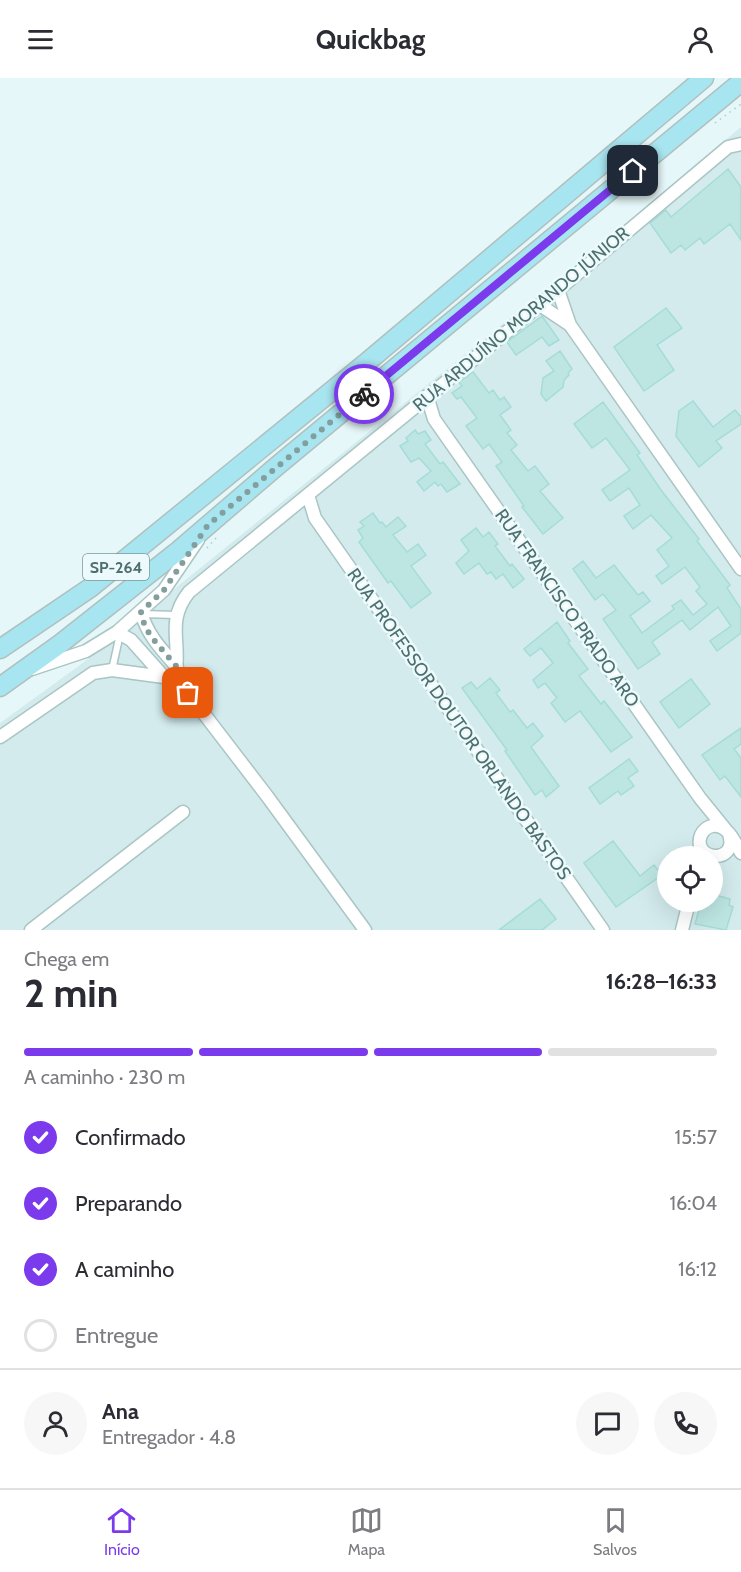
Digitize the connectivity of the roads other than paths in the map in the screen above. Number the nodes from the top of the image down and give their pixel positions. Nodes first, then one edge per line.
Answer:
1 (704, 78) edge
2 (741, 82) edge
3 (741, 144) edge
4 (558, 290) junction
5 (540, 305) junction
6 (570, 325) junction
7 (426, 396) junction
8 (416, 406) junction
9 (434, 419) junction
10 (308, 495) junction
11 (295, 506) junction
12 (315, 518) junction
13 (208, 525) junction
14 (741, 569) edge
15 (141, 613) junction
16 (176, 615) junction
17 (119, 633) junction
18 (0, 649) edge
19 (112, 670) junction
20 (19, 673) junction
21 (172, 673) junction
22 (0, 687) edge
23 (0, 737) edge
24 (700, 798) junction
25 (183, 812) dead end
26 (728, 832) junction
27 (702, 836) junction
28 (700, 846) edge
29 (702, 846) edge
30 (741, 853) edge
31 (723, 854) edge
32 (723, 857) edge
33 (741, 860) edge
34 (686, 912) edge
35 (31, 930) edge
36 (365, 930) edge
37 (603, 930) edge
38 (682, 930) edge

1 - 18 main road, SP-264
2 - 13 main road, SP-264
3 - 4 street, RUA ARDUÍNO MORANDO JÚNIOR
4 - 5 street, RUA ARDUÍNO MORANDO JÚNIOR
4 - 6 street
5 - 6 street
5 - 7 street, RUA ARDUÍNO MORANDO JÚNIOR
6 - 14 street
7 - 8 street, RUA ARDUÍNO MORANDO JÚNIOR
7 - 9 street, RUA FRANCISCO PRADO ARO
8 - 9 street, RUA FRANCISCO PRADO ARO
8 - 10 street, RUA ARDUÍNO MORANDO JÚNIOR
9 - 24 street, RUA FRANCISCO PRADO ARO
10 - 11 street, RUA ARDUÍNO MORANDO JÚNIOR
10 - 12 street, RUA PROFESSOR DOUTOR ORLANDO BASTOS
11 - 12 street, RUA PROFESSOR DOUTOR ORLANDO BASTOS
11 - 16 street, RUA ARDUÍNO MORANDO JÚNIOR
12 - 37 street, RUA PROFESSOR DOUTOR ORLANDO BASTOS
13 - 15 street
13 - 20 main road, SP-264
15 - 16 lane
15 - 17 street
15 - 21 street
16 - 21 street
17 - 19 lane
17 - 20 street
17 - 21 street
19 - 21 street
19 - 23 street
20 - 22 main road, SP-264
21 - 36 street
24 - 26 street, RUA FRANCISCO PRADO ARO
24 - 27 street, RUA FRANCISCO PRADO ARO
25 - 35 street
26 - 27 street
26 - 30 street, RUA FRANCISCO PRADO ARO
26 - 31 street
27 - 28 street, RUA FRANCISCO PRADO ARO
27 - 29 street
32 - 33 street
34 - 38 street

